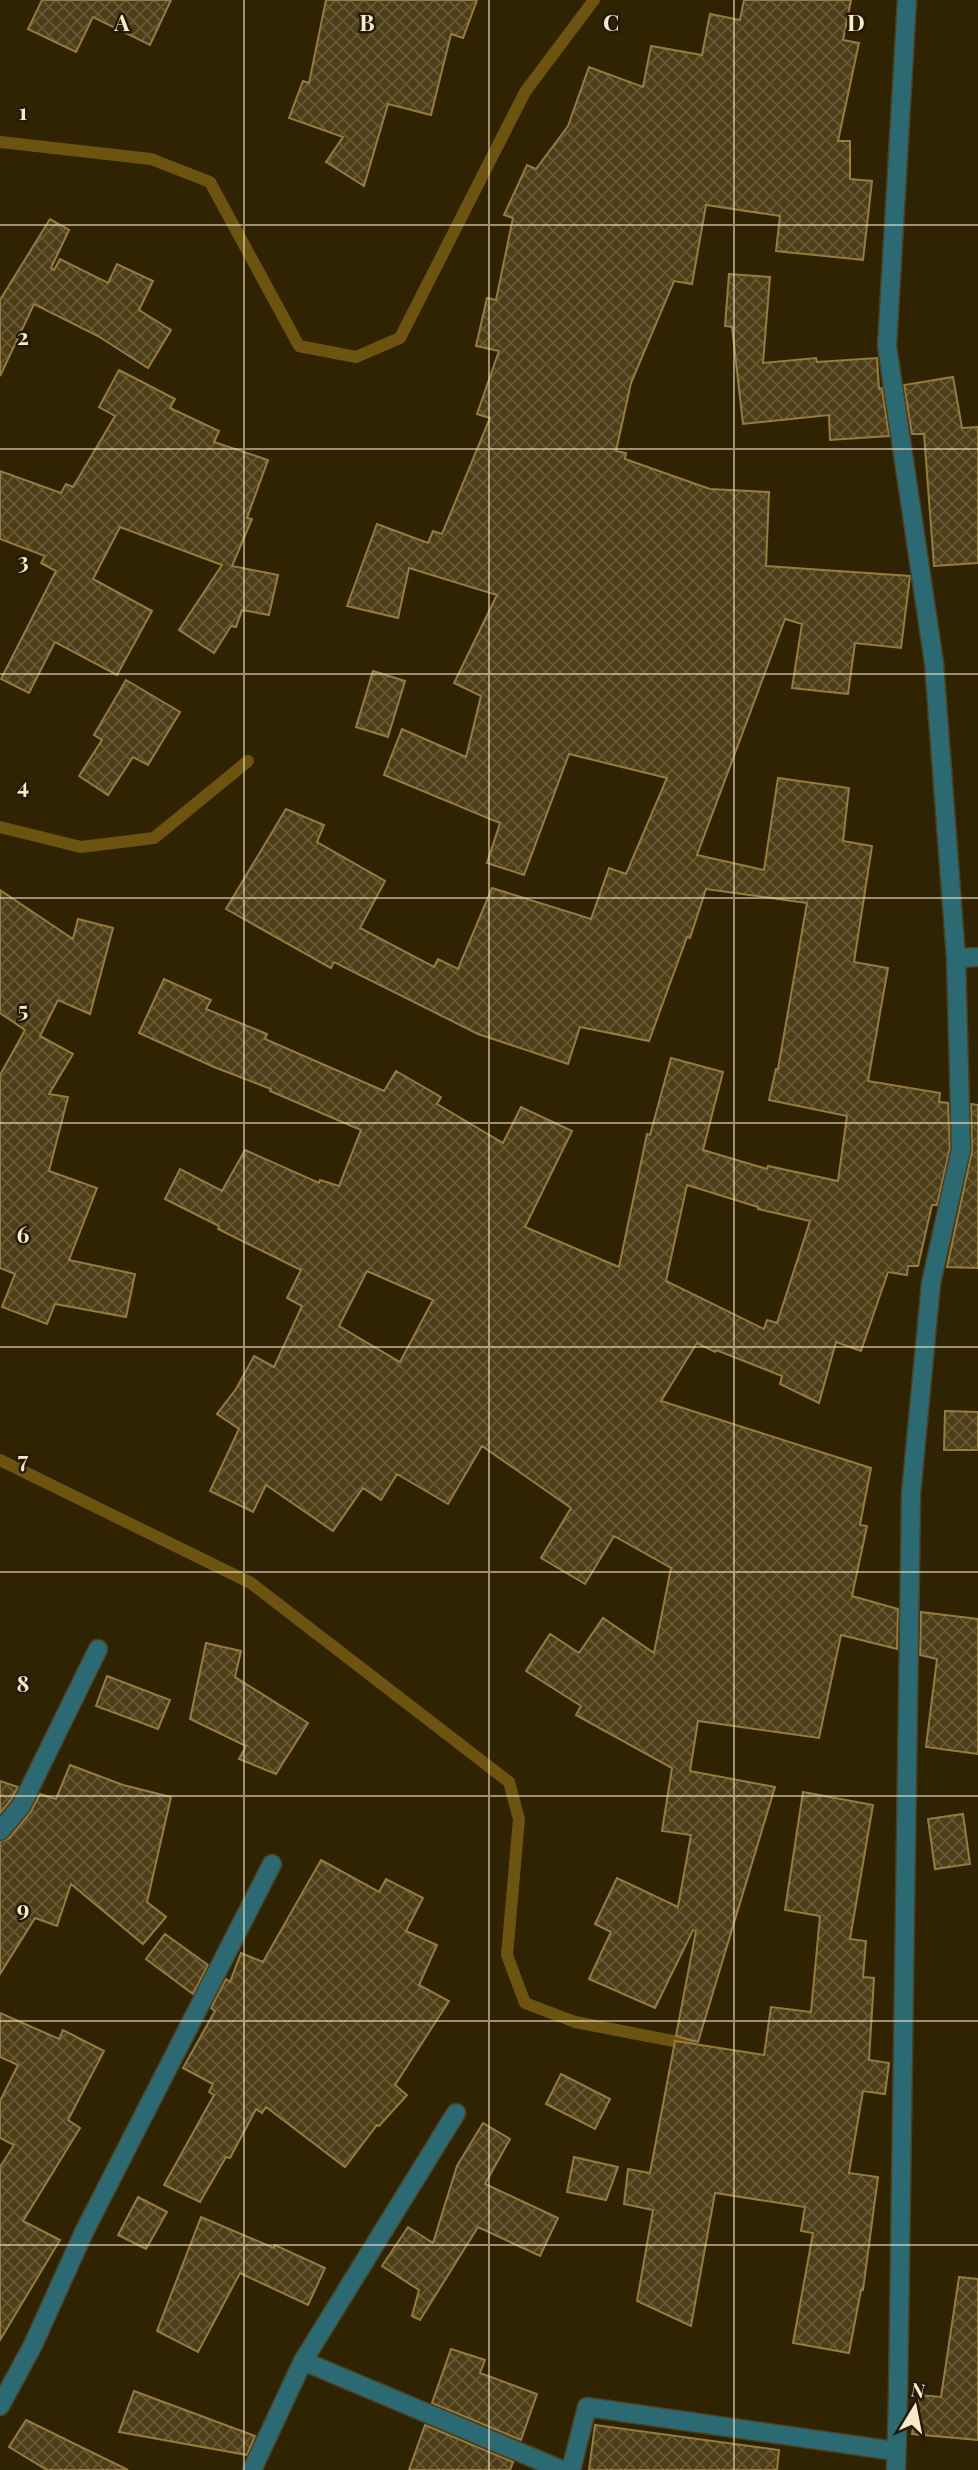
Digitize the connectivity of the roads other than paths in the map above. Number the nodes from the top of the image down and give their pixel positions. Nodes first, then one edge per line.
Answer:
1 (907, 0) edge
2 (978, 957) edge
3 (956, 958) junction
4 (99, 1649) dead end
5 (0, 1830) edge
6 (272, 1864) dead end
7 (456, 2113) dead end
8 (303, 2361) junction
9 (0, 2406) edge
10 (895, 2451) junction
11 (252, 2470) edge
12 (562, 2470) edge
13 (571, 2470) edge
14 (895, 2470) edge

1 - 3 street
2 - 3 street
3 - 10 street
4 - 5 street
6 - 9 street
7 - 8 street
8 - 11 street
8 - 12 street
10 - 13 street
10 - 14 street

